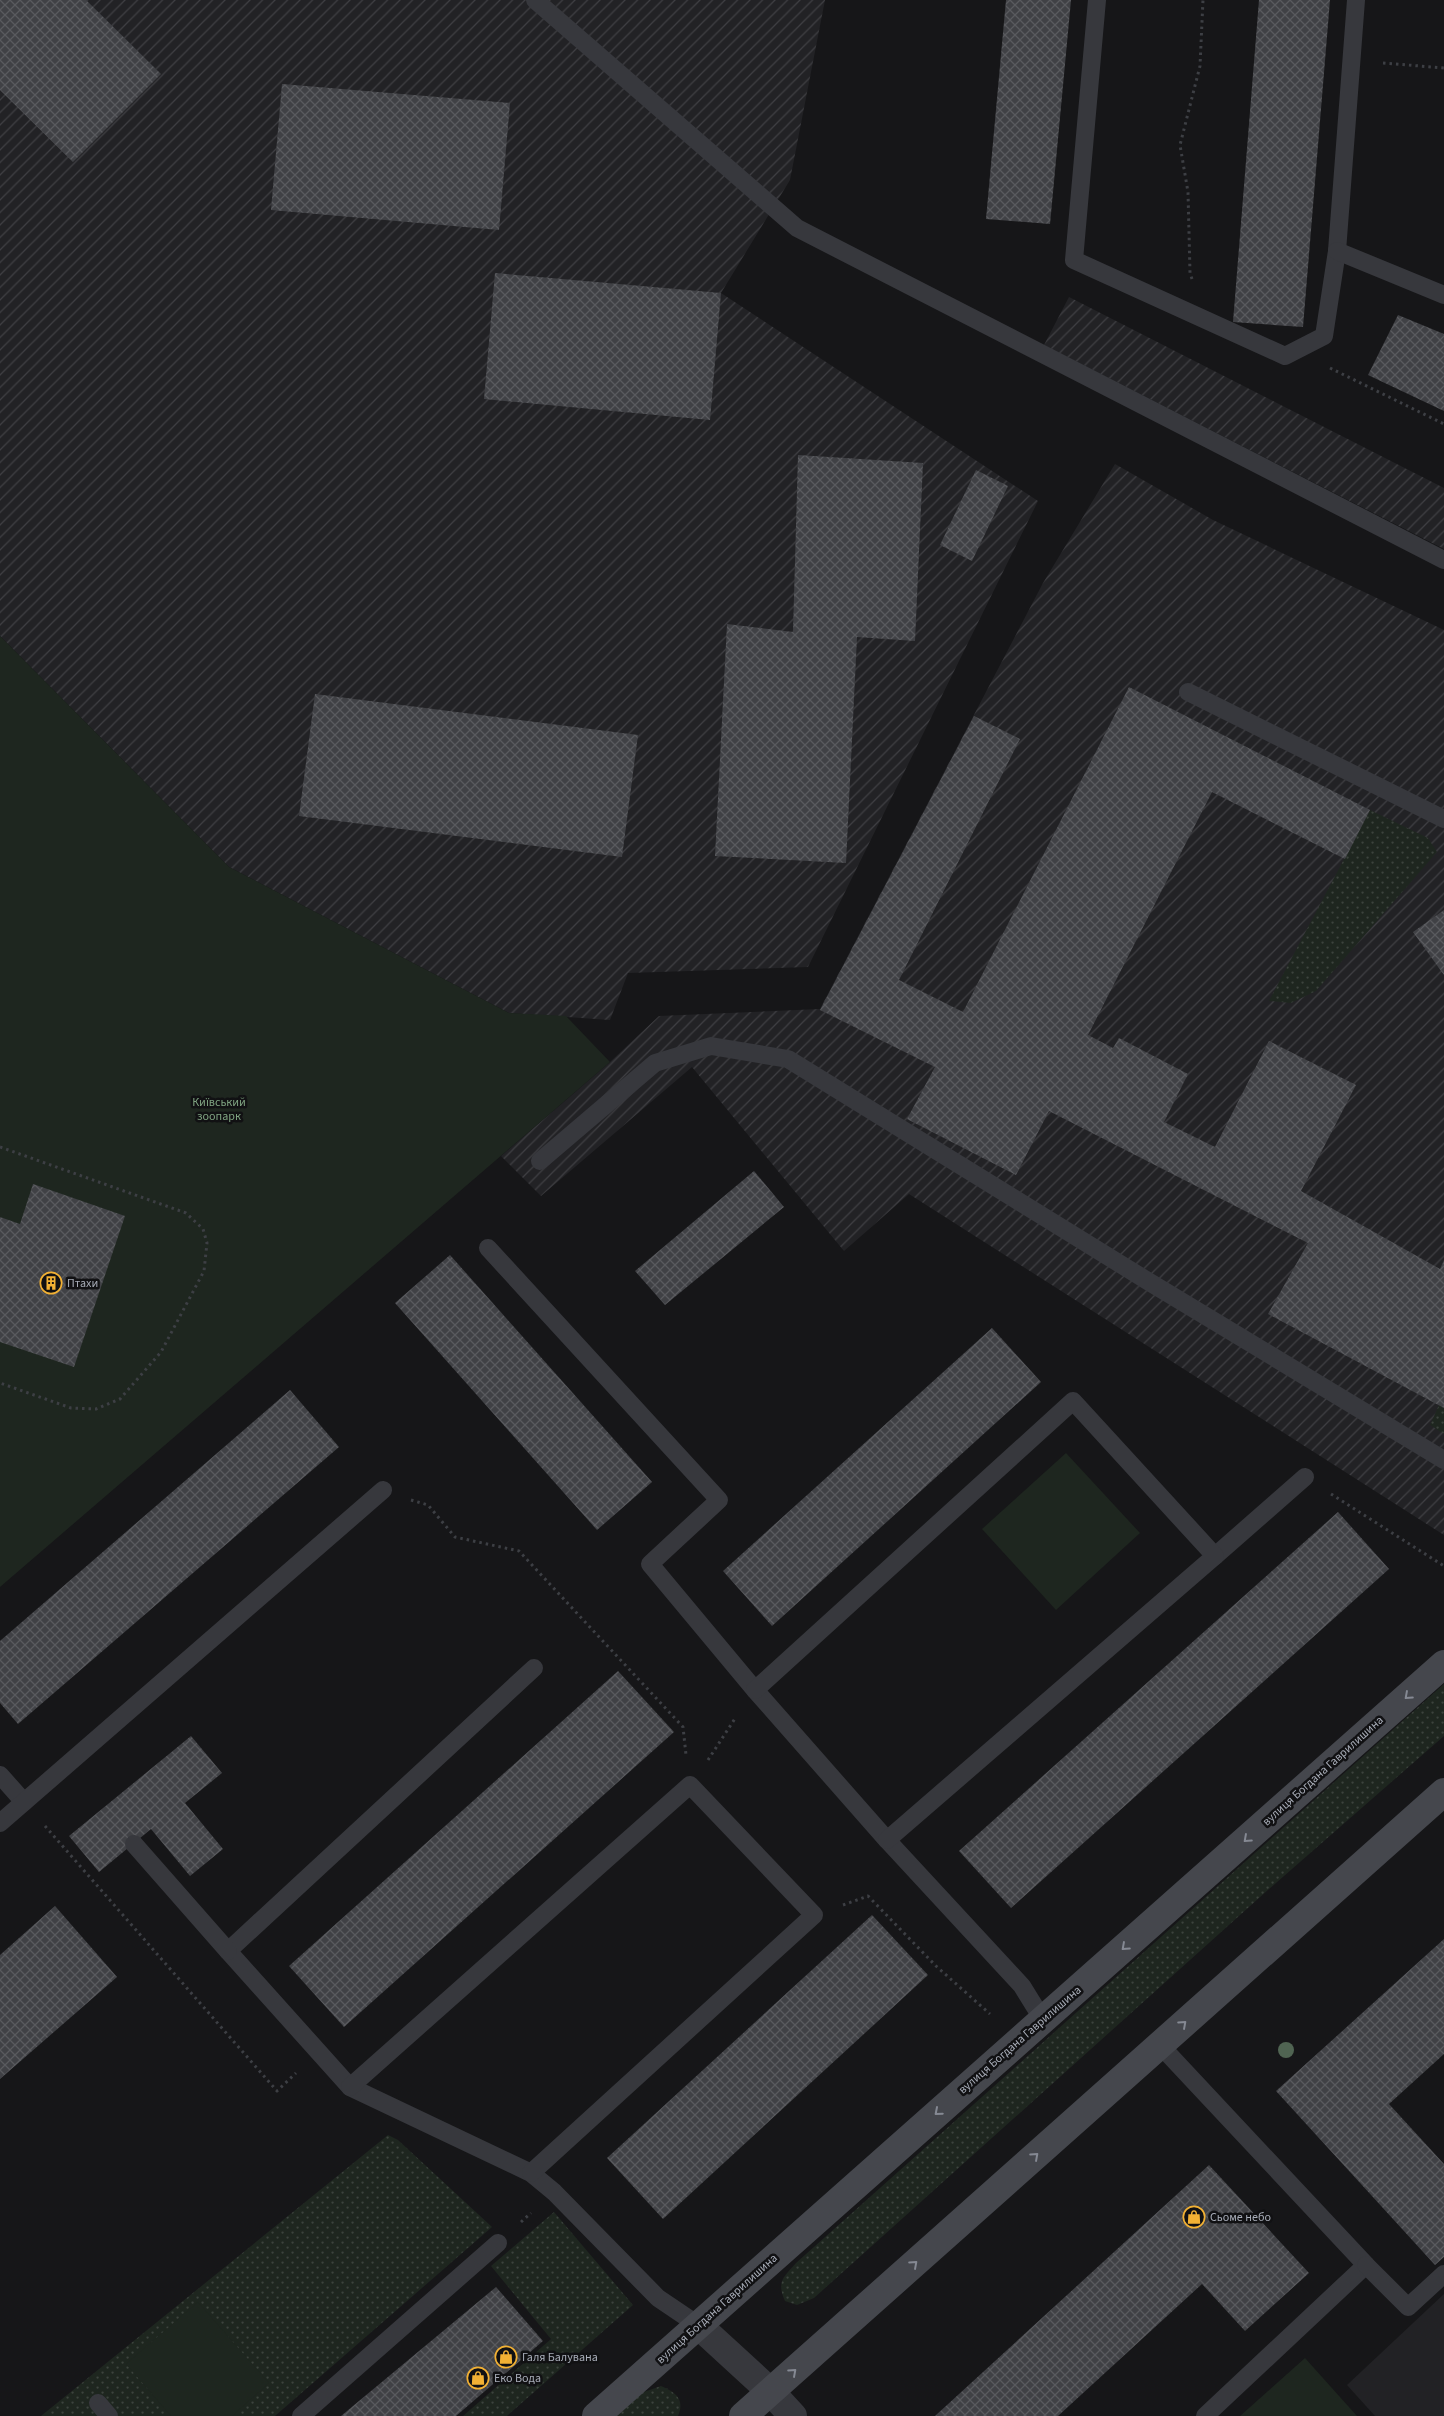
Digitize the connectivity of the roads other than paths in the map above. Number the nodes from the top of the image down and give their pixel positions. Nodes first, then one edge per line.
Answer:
1 (536, 0) edge
2 (1097, 0) edge
3 (1356, 0) edge
4 (1337, 251) junction
5 (1444, 295) edge
6 (1444, 560) edge
7 (1188, 692) dead end
8 (1444, 819) edge
9 (540, 1161) dead end
10 (488, 1248) dead end
11 (1444, 1460) edge
12 (1305, 1478) road end
13 (383, 1490) road end
14 (1215, 1556) junction
15 (1444, 1664) edge
16 (534, 1668) dead end
17 (755, 1690) junction
18 (0, 1775) edge
19 (1444, 1792) edge
20 (24, 1802) junction
21 (0, 1823) edge
22 (887, 1840) junction
23 (134, 1844) dead end
24 (228, 1951) junction
25 (1043, 2020) junction
26 (1160, 2045) junction
27 (350, 2087) junction
28 (531, 2173) junction
29 (498, 2243) road end
30 (1366, 2265) junction
31 (1444, 2274) edge
32 (698, 2325) junction
33 (771, 2392) junction
34 (301, 2416) edge
35 (596, 2416) edge
36 (743, 2416) edge
37 (793, 2416) edge
38 (1205, 2416) edge

1 - 6 lane
2 - 4 lane
3 - 4 lane
4 - 5 lane
7 - 8 lane
9 - 11 lane
10 - 17 lane
12 - 14 lane
13 - 20 lane
14 - 17 lane
14 - 22 lane
15 -> 25 street, вулиця Богдана Гаврилишина
16 - 24 lane
17 - 22 lane
18 - 20 lane
26 -> 19 street
20 - 21 lane
22 - 25 lane
23 - 24 lane
24 - 27 lane
25 -> 32 street, вулиця Богдана Гаврилишина
26 - 30 lane
33 -> 26 street
27 - 28 lane
27 - 28 lane
28 - 32 lane
29 - 34 lane
30 - 31 lane
30 - 38 lane
32 - 33 street
32 - 35 street, вулиця Богдана Гаврилишина
33 - 36 street
33 - 37 street

